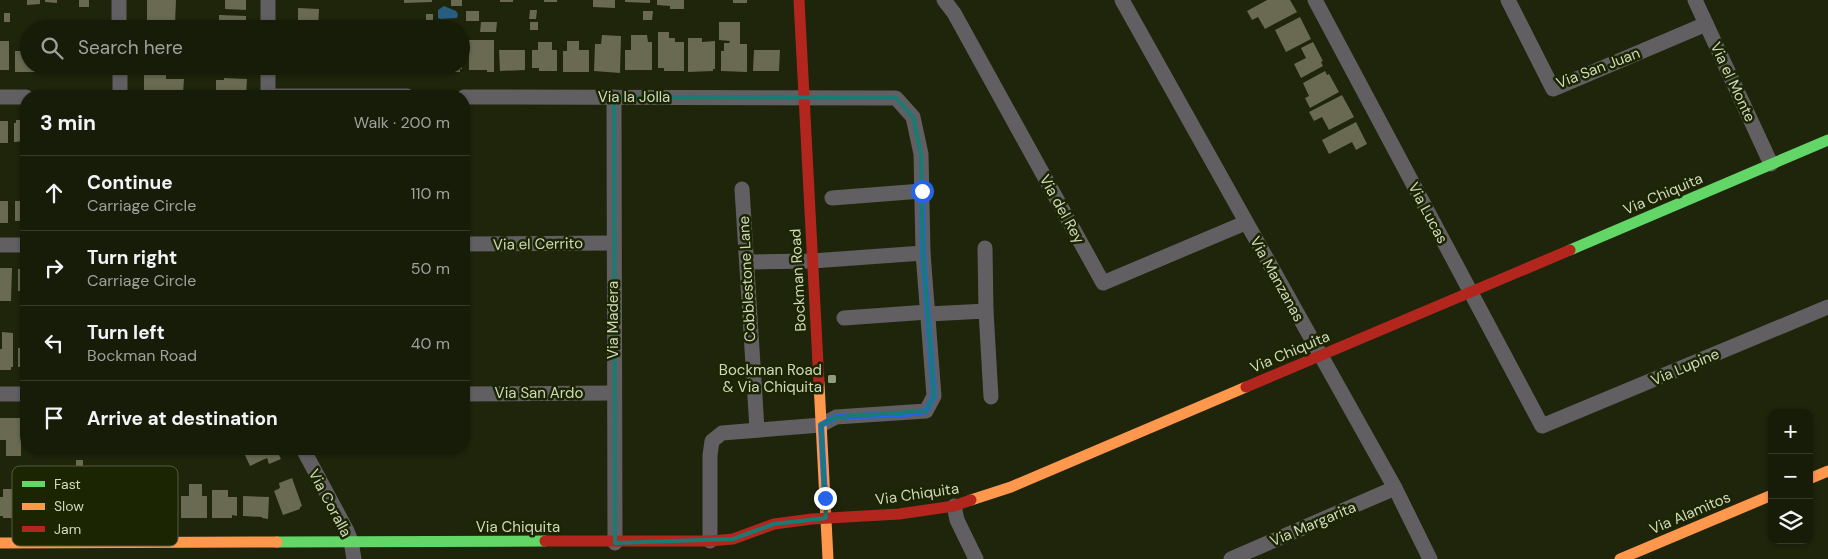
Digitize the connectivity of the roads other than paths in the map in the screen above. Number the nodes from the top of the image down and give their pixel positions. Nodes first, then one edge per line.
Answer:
1 (119, 0) edge
2 (268, 0) edge
3 (799, 0) edge
4 (944, 0) edge
5 (1122, 0) edge
6 (1315, 0) edge
7 (1508, 0) edge
8 (1695, 0) edge
9 (120, 20) edge
10 (268, 20) edge
11 (1706, 24) junction
12 (120, 75) edge
13 (268, 75) edge
14 (120, 90) edge
15 (268, 90) edge
16 (470, 96) edge
17 (0, 97) edge
18 (20, 97) edge
19 (614, 97) junction
20 (804, 97) junction
21 (1828, 140) edge
22 (1771, 164) junction
23 (742, 189) dead end
24 (922, 191) junction
25 (832, 198) dead end
26 (1246, 223) junction
27 (613, 243) junction
28 (470, 244) edge
29 (0, 245) edge
30 (20, 245) edge
31 (985, 248) dead end
32 (923, 253) junction
33 (812, 261) junction
34 (746, 262) junction
35 (1471, 292) junction
36 (1828, 307) edge
37 (986, 311) junction
38 (928, 313) junction
39 (844, 318) dead end
40 (1320, 356) junction
41 (614, 393) junction
42 (0, 394) edge
43 (20, 394) edge
44 (470, 394) edge
45 (991, 397) dead end
46 (821, 425) junction
47 (1542, 426) joint
48 (757, 429) junction
49 (306, 455) edge
50 (1828, 471) edge
51 (1813, 477) edge
52 (1395, 488) junction
53 (1768, 497) edge
54 (954, 506) junction
55 (826, 518) junction
56 (351, 541) junction
57 (710, 541) junction
58 (178, 542) edge
59 (615, 543) junction
60 (354, 559) edge
61 (828, 559) edge
62 (976, 559) edge
63 (1231, 559) edge
64 (1430, 559) edge
65 (1620, 559) edge

1 - 9 street
2 - 10 street
3 - 20 street, Bockman Road
4 - 26 street, Via del Rey
5 - 26 street, Via Manzanas
6 - 35 street, Via Lucas
7 - 11 street, Via San Juan
8 - 11 street, Via el Monte
11 - 22 street, Via el Monte
12 - 14 street
13 - 15 street
16 - 19 street, Via la Jolla
17 - 18 street
19 - 20 street, Via la Jolla
19 - 27 street, Via Madera
20 - 24 street, Via la Jolla
20 - 33 street, Bockman Road
21 - 22 street, Via Chiquita
22 - 35 street, Via Chiquita
23 - 34 street, Cobblestone Lane
24 - 25 street
24 - 32 street, Via la Jolla
26 - 40 street, Via Manzanas
27 - 28 street, Via el Cerrito
27 - 41 street, Via Madera
29 - 30 street
31 - 37 street
32 - 33 street
32 - 38 street, Via la Jolla
33 - 34 street
33 - 46 street, Bockman Road
34 - 48 street, Cobblestone Lane
35 - 40 street, Via Chiquita
35 - 47 street, Via Lucas
36 - 47 street, Via Lupine
37 - 38 street
37 - 45 street
38 - 39 street
38 - 46 street, Via la Jolla
40 - 52 street, Via Manzanas
40 - 54 street, Via Chiquita
41 - 44 street, Via San Ardo
41 - 59 street, Via Madera
42 - 43 street
46 - 48 street
46 - 55 street, Bockman Road
48 - 57 street
49 - 56 street, Via Coralla
50 - 51 street
52 - 63 street, Via Margarita
52 - 64 street, Via Manzanas
53 - 65 street, Via Alamitos
54 - 55 street, Via Chiquita
54 - 62 street
55 - 57 street, Via Chiquita
55 - 61 street, Bockman Road
56 - 58 street, Via Chiquita
56 - 59 street, Via Chiquita
56 - 60 street, Via Coralla
57 - 59 street, Via Chiquita

